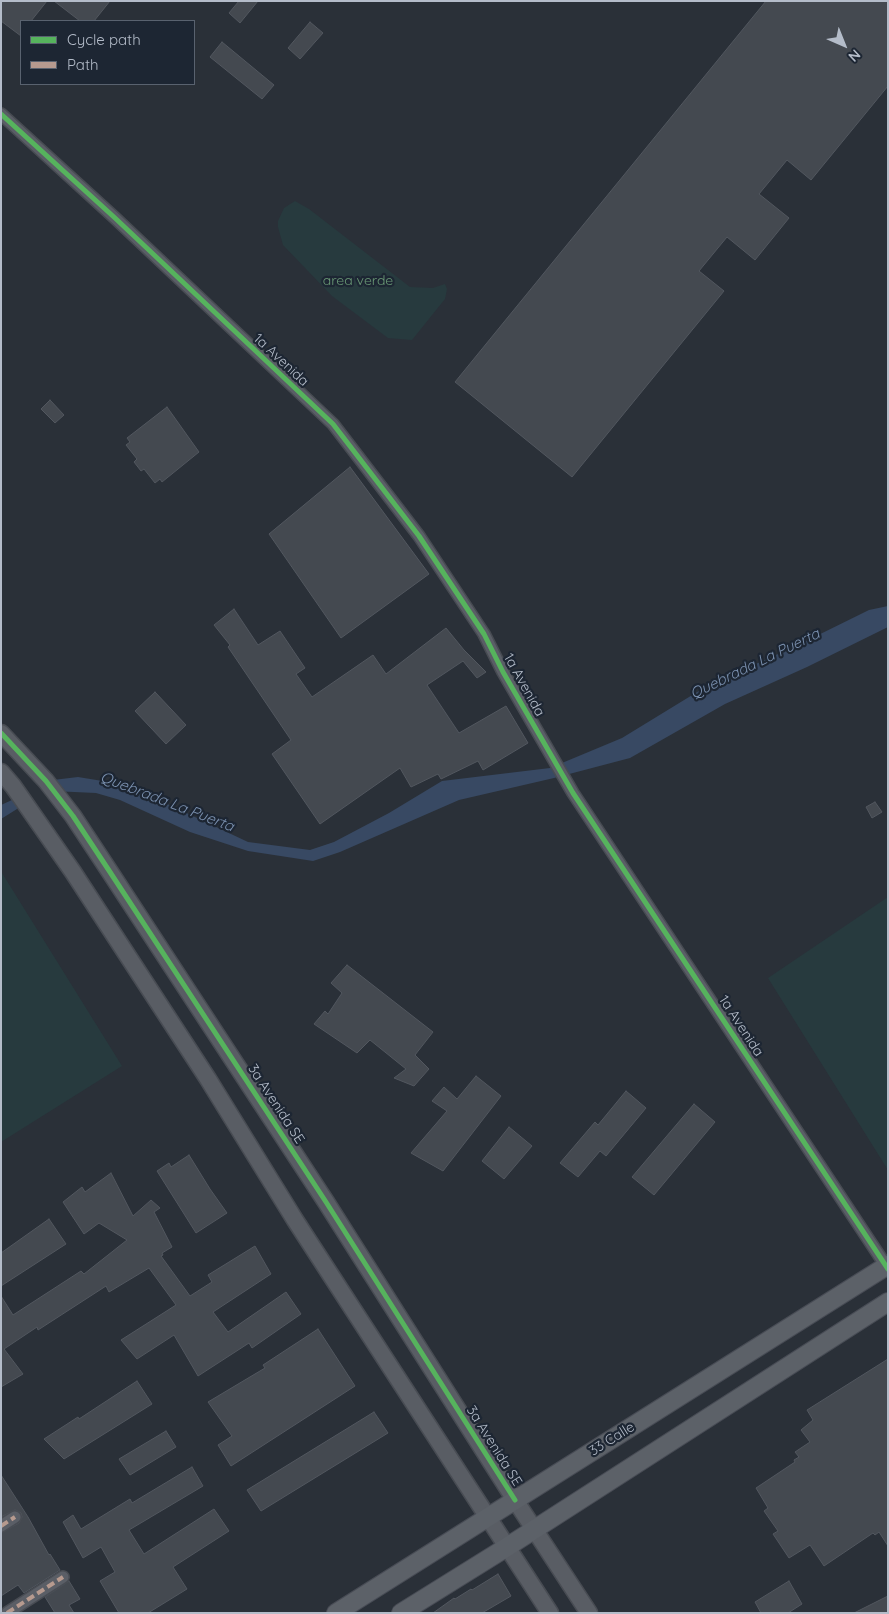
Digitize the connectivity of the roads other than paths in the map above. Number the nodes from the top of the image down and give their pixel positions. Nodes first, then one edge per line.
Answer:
1 (1, 114) edge
2 (1, 734) edge
3 (1, 772) edge
4 (887, 1266) edge
5 (888, 1302) edge
6 (515, 1500) junction
7 (15, 1517) dead end
8 (487, 1517) junction
9 (1, 1526) edge
10 (535, 1529) junction
11 (507, 1547) junction
12 (63, 1577) dead end
13 (7, 1613) edge
14 (336, 1613) edge
15 (400, 1613) edge
16 (550, 1613) edge
17 (589, 1613) edge

1 - 4 street, 1a Avenida
2 - 6 street, 3a Avenida SE
3 - 8 street
4 - 6 main road, 33 Calle
5 - 10 main road
6 - 8 main road, 33 Calle
6 - 10 street, 3a Avenida SE
7 - 9 street
8 - 11 street
8 - 14 main road, 33 Calle
10 - 11 main road
10 - 17 street, 3a Avenida SE
11 - 15 main road
11 - 16 street
12 - 13 street

